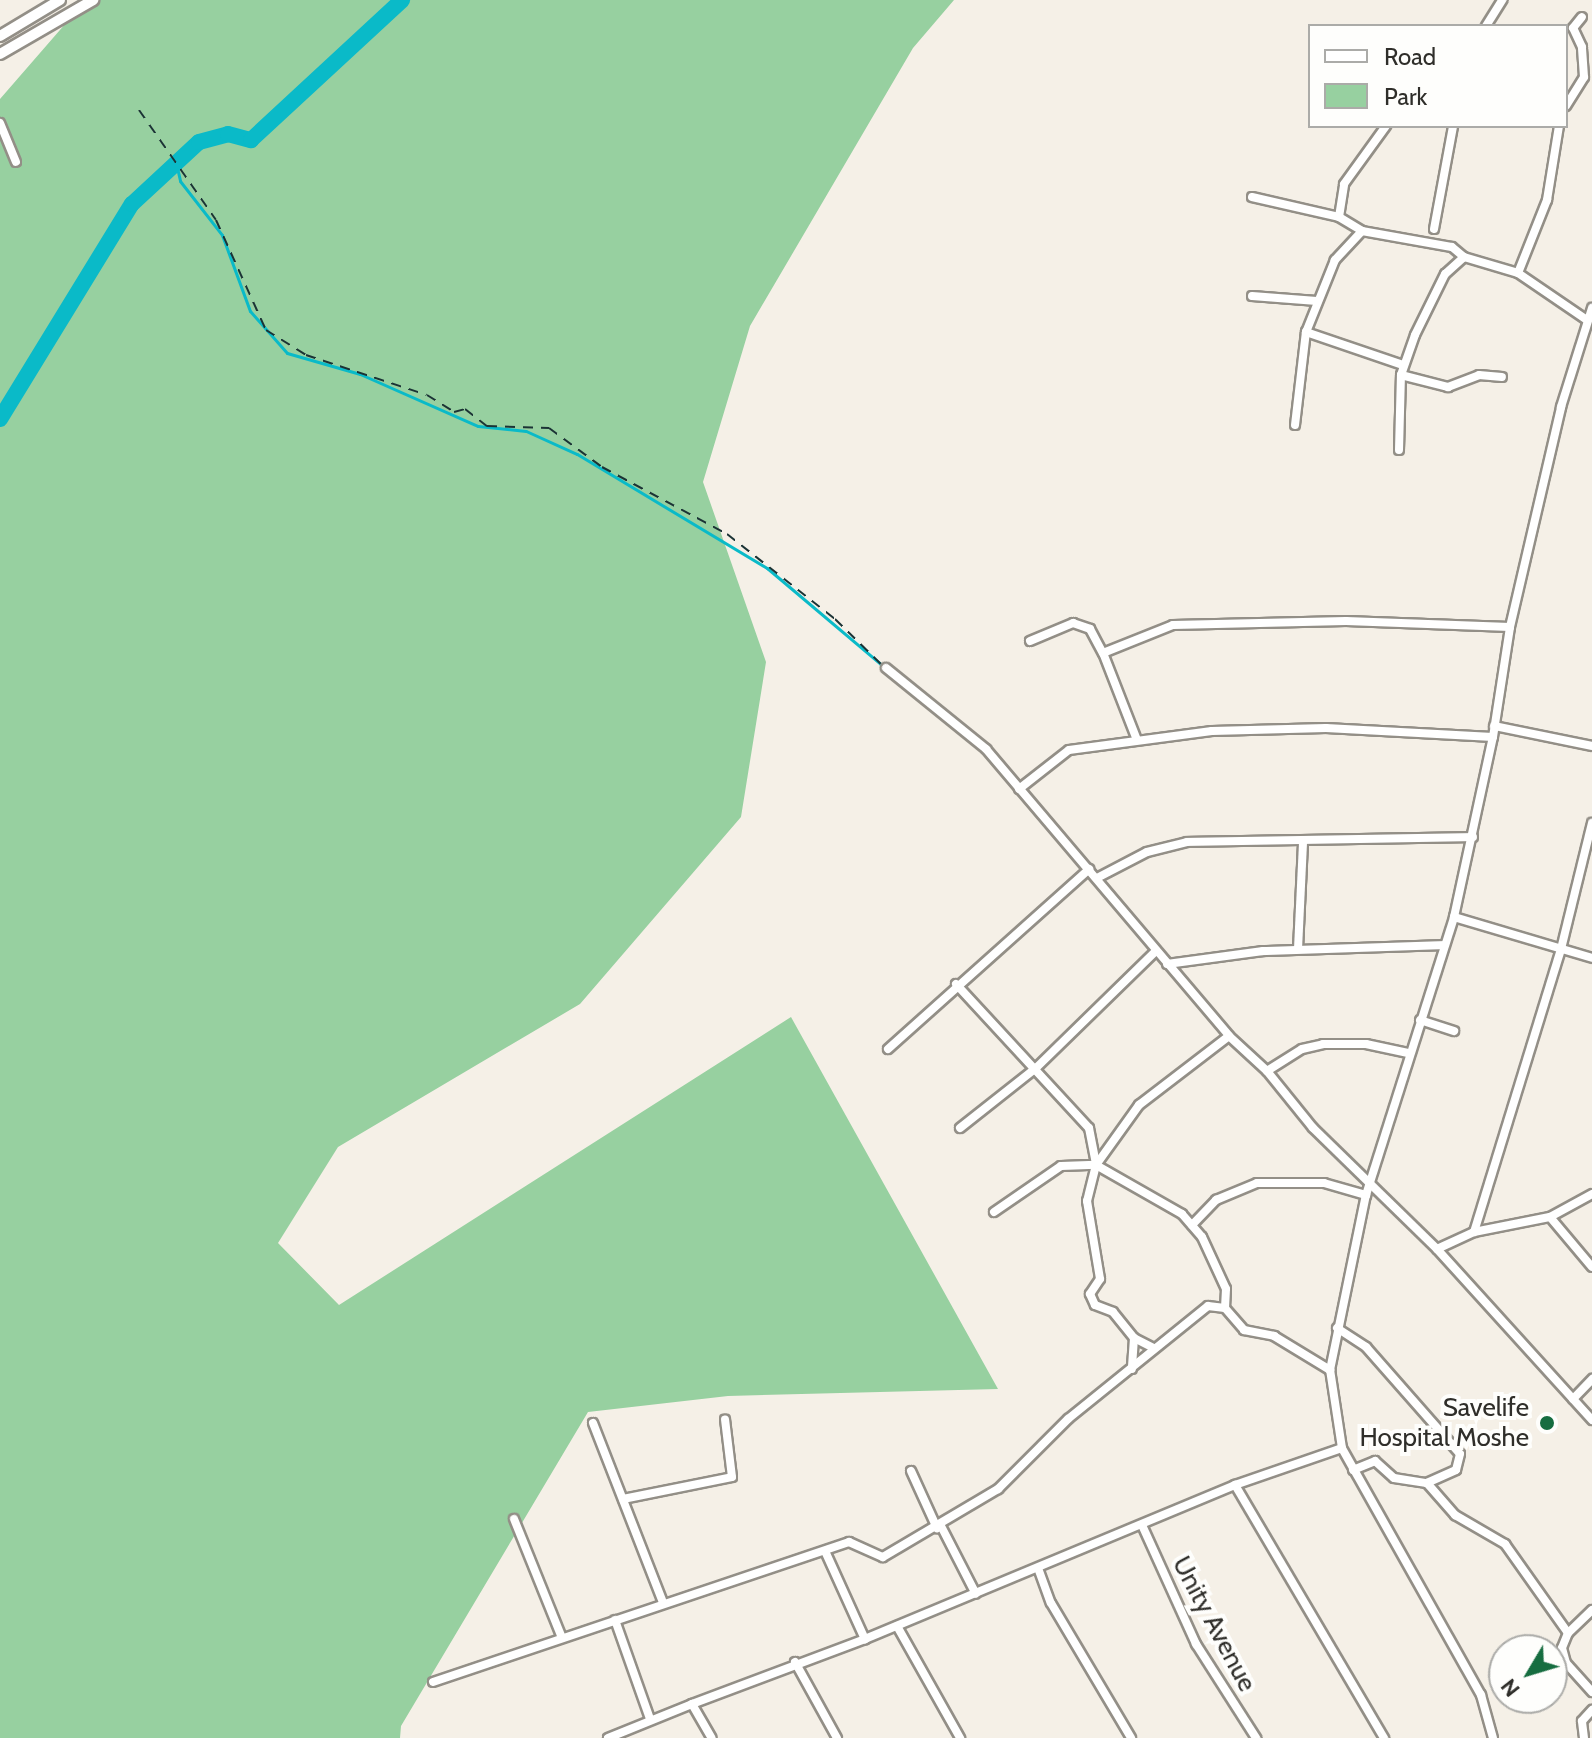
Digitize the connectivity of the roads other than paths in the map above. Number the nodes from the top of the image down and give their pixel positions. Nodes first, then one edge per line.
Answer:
1 (60, 0) edge
2 (93, 0) edge
3 (1502, 0) edge
4 (1582, 17) dead end
5 (1487, 24) edge
6 (0, 36) edge
7 (0, 54) edge
8 (1568, 103) edge
9 (0, 123) edge
10 (1385, 128) edge
11 (1453, 128) edge
12 (1559, 128) edge
13 (16, 162) dead end
14 (1252, 197) dead end
15 (1339, 217) junction
16 (1434, 229) dead end
17 (1362, 231) junction
18 (1464, 257) junction
19 (1518, 273) junction
20 (1252, 296) dead end
21 (1317, 301) junction
22 (1590, 314) edge
23 (1306, 332) junction
24 (1402, 370) junction
25 (1502, 377) dead end
26 (1295, 425) dead end
27 (1399, 450) dead end
28 (1510, 627) junction
29 (1030, 641) dead end
30 (1103, 653) junction
31 (886, 668) dead end
32 (1494, 726) junction
33 (1493, 737) junction
34 (1137, 740) junction
35 (1592, 746) edge
36 (1019, 789) junction
37 (1592, 823) edge
38 (1473, 837) junction
39 (1303, 841) junction
40 (1089, 869) junction
41 (1097, 878) junction
42 (1454, 917) junction
43 (1442, 945) junction
44 (1298, 949) junction
45 (1561, 949) junction
46 (1156, 951) junction
47 (1592, 958) edge
48 (1167, 964) junction
49 (956, 984) junction
50 (1420, 1020) junction
51 (1454, 1031) dead end
52 (1229, 1036) junction
53 (888, 1049) dead end
54 (1408, 1053) junction
55 (1036, 1068) junction
56 (1267, 1071) junction
57 (960, 1128) dead end
58 (1096, 1165) junction
59 (1372, 1181) junction
60 (1592, 1194) edge
61 (1366, 1195) junction
62 (994, 1212) dead end
63 (1550, 1217) junction
64 (1192, 1225) junction
65 (1474, 1232) junction
66 (1437, 1249) junction
67 (1592, 1267) edge
68 (1225, 1308) junction
69 (1337, 1328) junction
70 (1134, 1338) junction
71 (1154, 1348) junction
72 (1132, 1369) junction
73 (1330, 1370) junction
74 (1592, 1379) edge
75 (1573, 1399) junction
76 (725, 1419) dead end
77 (1592, 1420) edge
78 (593, 1423) dead end
79 (1342, 1448) junction
80 (1353, 1470) junction
81 (911, 1471) dead end
82 (1427, 1483) junction
83 (1235, 1485) junction
84 (623, 1499) junction
85 (514, 1519) dead end
86 (1142, 1525) junction
87 (939, 1527) junction
88 (825, 1551) junction
89 (1038, 1568) junction
90 (976, 1594) junction
91 (663, 1603) junction
92 (1592, 1610) edge
93 (615, 1620) junction
94 (897, 1626) junction
95 (1568, 1633) junction
96 (562, 1638) junction
97 (865, 1639) junction
98 (795, 1662) junction
99 (433, 1682) dead end
100 (1592, 1692) edge
101 (692, 1704) junction
102 (1592, 1710) edge
103 (650, 1719) junction
104 (608, 1738) edge
105 (712, 1738) edge
106 (837, 1738) edge
107 (960, 1738) edge
108 (1131, 1738) edge
109 (1256, 1738) edge
110 (1384, 1738) edge
111 (1493, 1738) edge
112 (1584, 1738) edge

1 - 6 street
2 - 7 street
3 - 5 street
4 - 8 street
9 - 13 street
10 - 15 street
11 - 16 street
12 - 19 street
14 - 15 street
15 - 17 street
17 - 18 street
17 - 21 street
18 - 19 street
18 - 24 street
19 - 22 street
20 - 21 street
21 - 23 street
22 - 28 street
23 - 24 street
23 - 26 street
24 - 25 street
24 - 27 street
28 - 30 street
28 - 32 street
29 - 30 street
30 - 34 street
31 - 36 street
32 - 33 street
32 - 35 street
33 - 34 street
33 - 38 street
34 - 36 street
36 - 40 street
37 - 45 street
38 - 39 street
38 - 42 street
39 - 41 street
39 - 44 street
40 - 41 street
40 - 49 street
41 - 46 street
42 - 43 street
42 - 45 street
43 - 44 street
43 - 50 street
44 - 48 street
45 - 47 street
45 - 65 street
46 - 48 street
46 - 55 street
48 - 52 street
49 - 53 street
49 - 55 street
50 - 51 street
50 - 54 street
52 - 56 street
52 - 58 street
54 - 56 street
54 - 59 street
55 - 57 street
55 - 58 street
56 - 59 street
58 - 62 street
58 - 64 street
58 - 70 street
59 - 61 street
59 - 66 street
60 - 63 street
61 - 64 street
61 - 69 street
63 - 65 street
63 - 67 street
64 - 68 street
65 - 66 street
66 - 75 street
68 - 71 street
68 - 73 street
69 - 73 street
69 - 82 street
70 - 71 street
70 - 72 street
71 - 72 street
72 - 87 street
73 - 79 street
74 - 75 street
75 - 77 street
76 - 84 street
78 - 84 street
79 - 80 street
79 - 83 street
80 - 82 street
80 - 111 street
81 - 87 street
82 - 95 street
83 - 86 street
83 - 110 street
84 - 91 street
85 - 96 street
86 - 89 street
86 - 109 street, Unity Avenue
87 - 88 street
87 - 90 street
88 - 91 street
88 - 97 street
89 - 90 street
89 - 108 street
90 - 94 street
91 - 93 street
92 - 95 street
93 - 96 street
93 - 103 street
94 - 97 street
94 - 107 street
95 - 100 street
96 - 99 street
97 - 98 street
98 - 101 street
98 - 106 street
101 - 103 street
101 - 105 street
102 - 112 street
103 - 104 street

